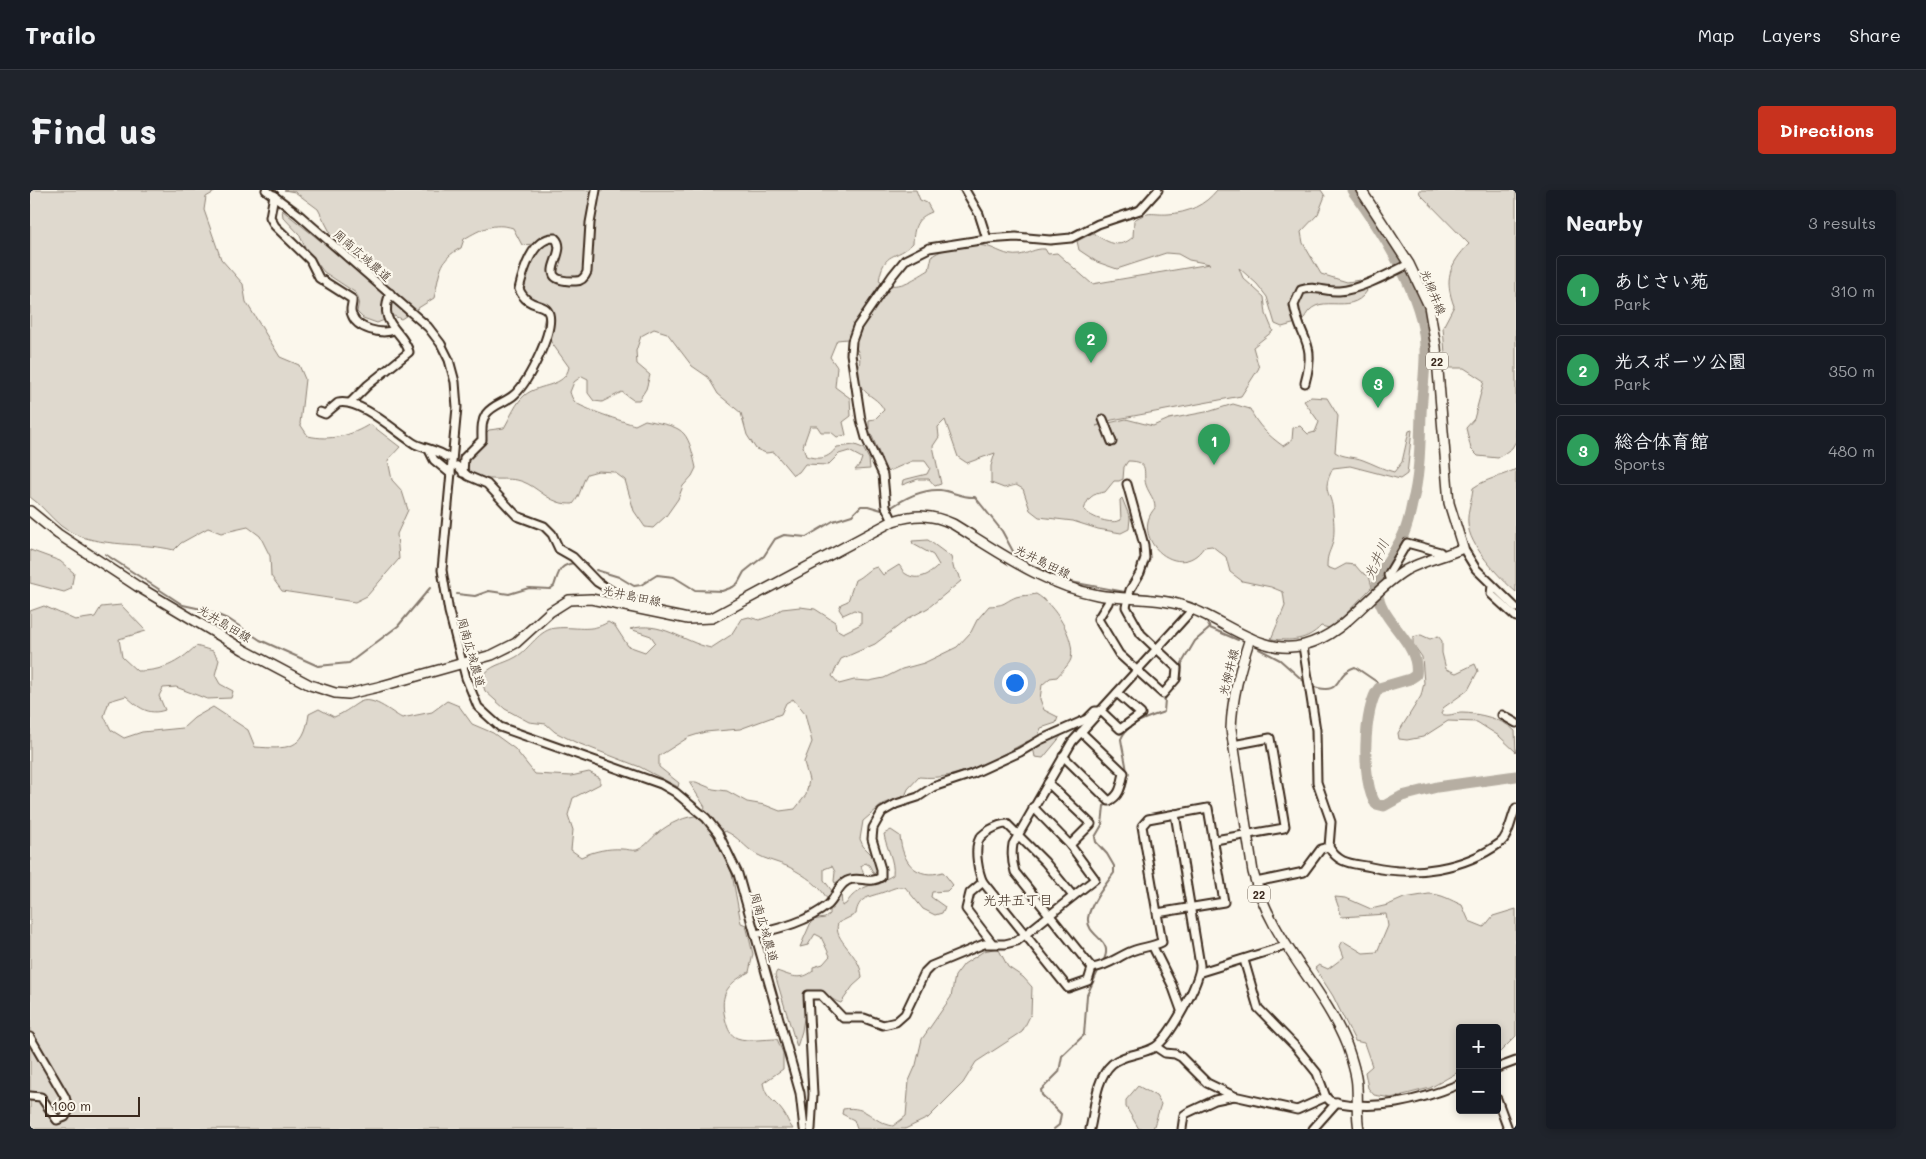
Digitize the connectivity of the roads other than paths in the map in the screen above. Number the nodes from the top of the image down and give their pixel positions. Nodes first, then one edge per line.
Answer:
1 (266, 190) edge
2 (596, 190) edge
3 (965, 190) edge
4 (1158, 190) edge
5 (1361, 190) edge
6 (274, 196) junction
7 (987, 239) junction
8 (1403, 267) junction
9 (390, 293) junction
10 (394, 330) junction
11 (1305, 383) dead end
12 (350, 403) junction
13 (320, 412) dead end
14 (1102, 419) dead end
15 (1112, 442) dead end
16 (429, 450) junction
17 (447, 457) dead end
18 (457, 466) dead end
19 (462, 472) junction
20 (451, 474) junction
21 (1127, 484) dead end
22 (30, 511) edge
23 (893, 521) junction
24 (1462, 548) junction
25 (1443, 555) junction
26 (1390, 581) junction
27 (1492, 586) junction
28 (1110, 596) junction
29 (1129, 599) junction
30 (1516, 608) edge
31 (1193, 609) junction
32 (650, 611) junction
33 (1516, 617) edge
34 (1250, 638) junction
35 (1303, 646) junction
36 (1157, 649) junction
37 (462, 663) junction
38 (1138, 671) junction
39 (1117, 693) junction
40 (1101, 711) junction
41 (1502, 715) dead end
42 (1516, 723) edge
43 (1081, 732) junction
44 (1232, 744) junction
45 (1064, 756) junction
46 (1048, 783) junction
47 (1033, 808) junction
48 (1516, 808) edge
49 (1175, 814) junction
50 (1248, 834) junction
51 (1018, 835) junction
52 (1215, 840) junction
53 (1070, 845) junction
54 (1329, 847) junction
55 (983, 882) junction
56 (1256, 882) junction
57 (1073, 896) junction
58 (1191, 908) junction
59 (1158, 913) junction
60 (1050, 915) junction
61 (756, 934) junction
62 (1026, 934) junction
63 (992, 943) junction
64 (1285, 946) junction
65 (1153, 947) junction
66 (1244, 960) junction
67 (1097, 968) junction
68 (1201, 972) junction
69 (1182, 1010) junction
70 (30, 1037) edge
71 (1156, 1047) junction
72 (1516, 1061) edge
73 (1501, 1067) edge
74 (1456, 1086) edge
75 (30, 1096) edge
76 (1234, 1096) junction
77 (1326, 1097) junction
78 (1337, 1102) junction
79 (1357, 1104) junction
80 (1501, 1109) edge
81 (804, 1129) edge
82 (812, 1129) edge
83 (1090, 1129) edge
84 (1182, 1129) edge
85 (1313, 1129) edge
86 (1359, 1129) edge
87 (1508, 1129) edge

1 - 6 street, 周南広域農道
2 - 19 street
3 - 7 street
4 - 7 street
5 - 8 main road, 光柳井線 / 22
6 - 9 street, 周南広域農道
6 - 10 street
7 - 23 street
8 - 11 street
8 - 24 main road, 光柳井線 / 22
9 - 10 street
9 - 20 street, 周南広域農道
10 - 12 street
12 - 13 street
12 - 16 street
14 - 15 street
16 - 17 street
16 - 20 street
18 - 19 street
19 - 32 street
20 - 37 street, 周南広域農道
21 - 29 street
22 - 37 main road, 光井島田線
23 - 28 main road, 光井島田線
23 - 32 main road, 光井島田線
24 - 25 main road, 光柳井線
24 - 27 street
25 - 26 main road, 光柳井線
25 - 26 street
26 - 35 main road, 光柳井線
27 - 30 street
27 - 33 street
28 - 29 main road, 光井島田線
28 - 38 street
29 - 31 main road, 光井島田線
29 - 36 street
31 - 34 main road, 光井島田線
31 - 36 street
32 - 37 main road, 光井島田線
34 - 35 main road, 光柳井線
34 - 44 main road, 光柳井線 / 22
35 - 54 street
36 - 38 street
36 - 38 street
37 - 61 street, 周南広域農道
38 - 39 street
39 - 40 street
39 - 40 street
40 - 43 street
40 - 61 street
41 - 42 street
43 - 45 street
43 - 45 street
44 - 50 main road, 光柳井線 / 22
44 - 50 street
45 - 46 street
46 - 47 street
46 - 53 street
47 - 51 street
47 - 53 street
48 - 54 street
49 - 52 street
49 - 58 street
49 - 59 street
50 - 52 street
50 - 56 main road, 光柳井線 / 22
51 - 55 street
51 - 57 street
51 - 60 street
52 - 58 street
53 - 57 street
54 - 56 street
55 - 62 street
55 - 63 street
56 - 64 main road, 光柳井線 / 22
57 - 60 street
58 - 59 street
58 - 68 street
59 - 65 street
60 - 62 street
60 - 67 street
61 - 81 street, 周南広域農道
62 - 63 street
62 - 67 street
63 - 82 street
64 - 66 street
64 - 79 main road, 光柳井線 / 22
65 - 67 street
65 - 69 street
66 - 68 street
66 - 77 street
68 - 69 street
69 - 71 street
70 - 75 street
71 - 76 street
71 - 83 street
72 - 73 street
74 - 79 street
76 - 77 street
76 - 84 street
77 - 78 street
78 - 79 street
78 - 85 street
79 - 86 main road, 光柳井線 / 22
80 - 87 street

